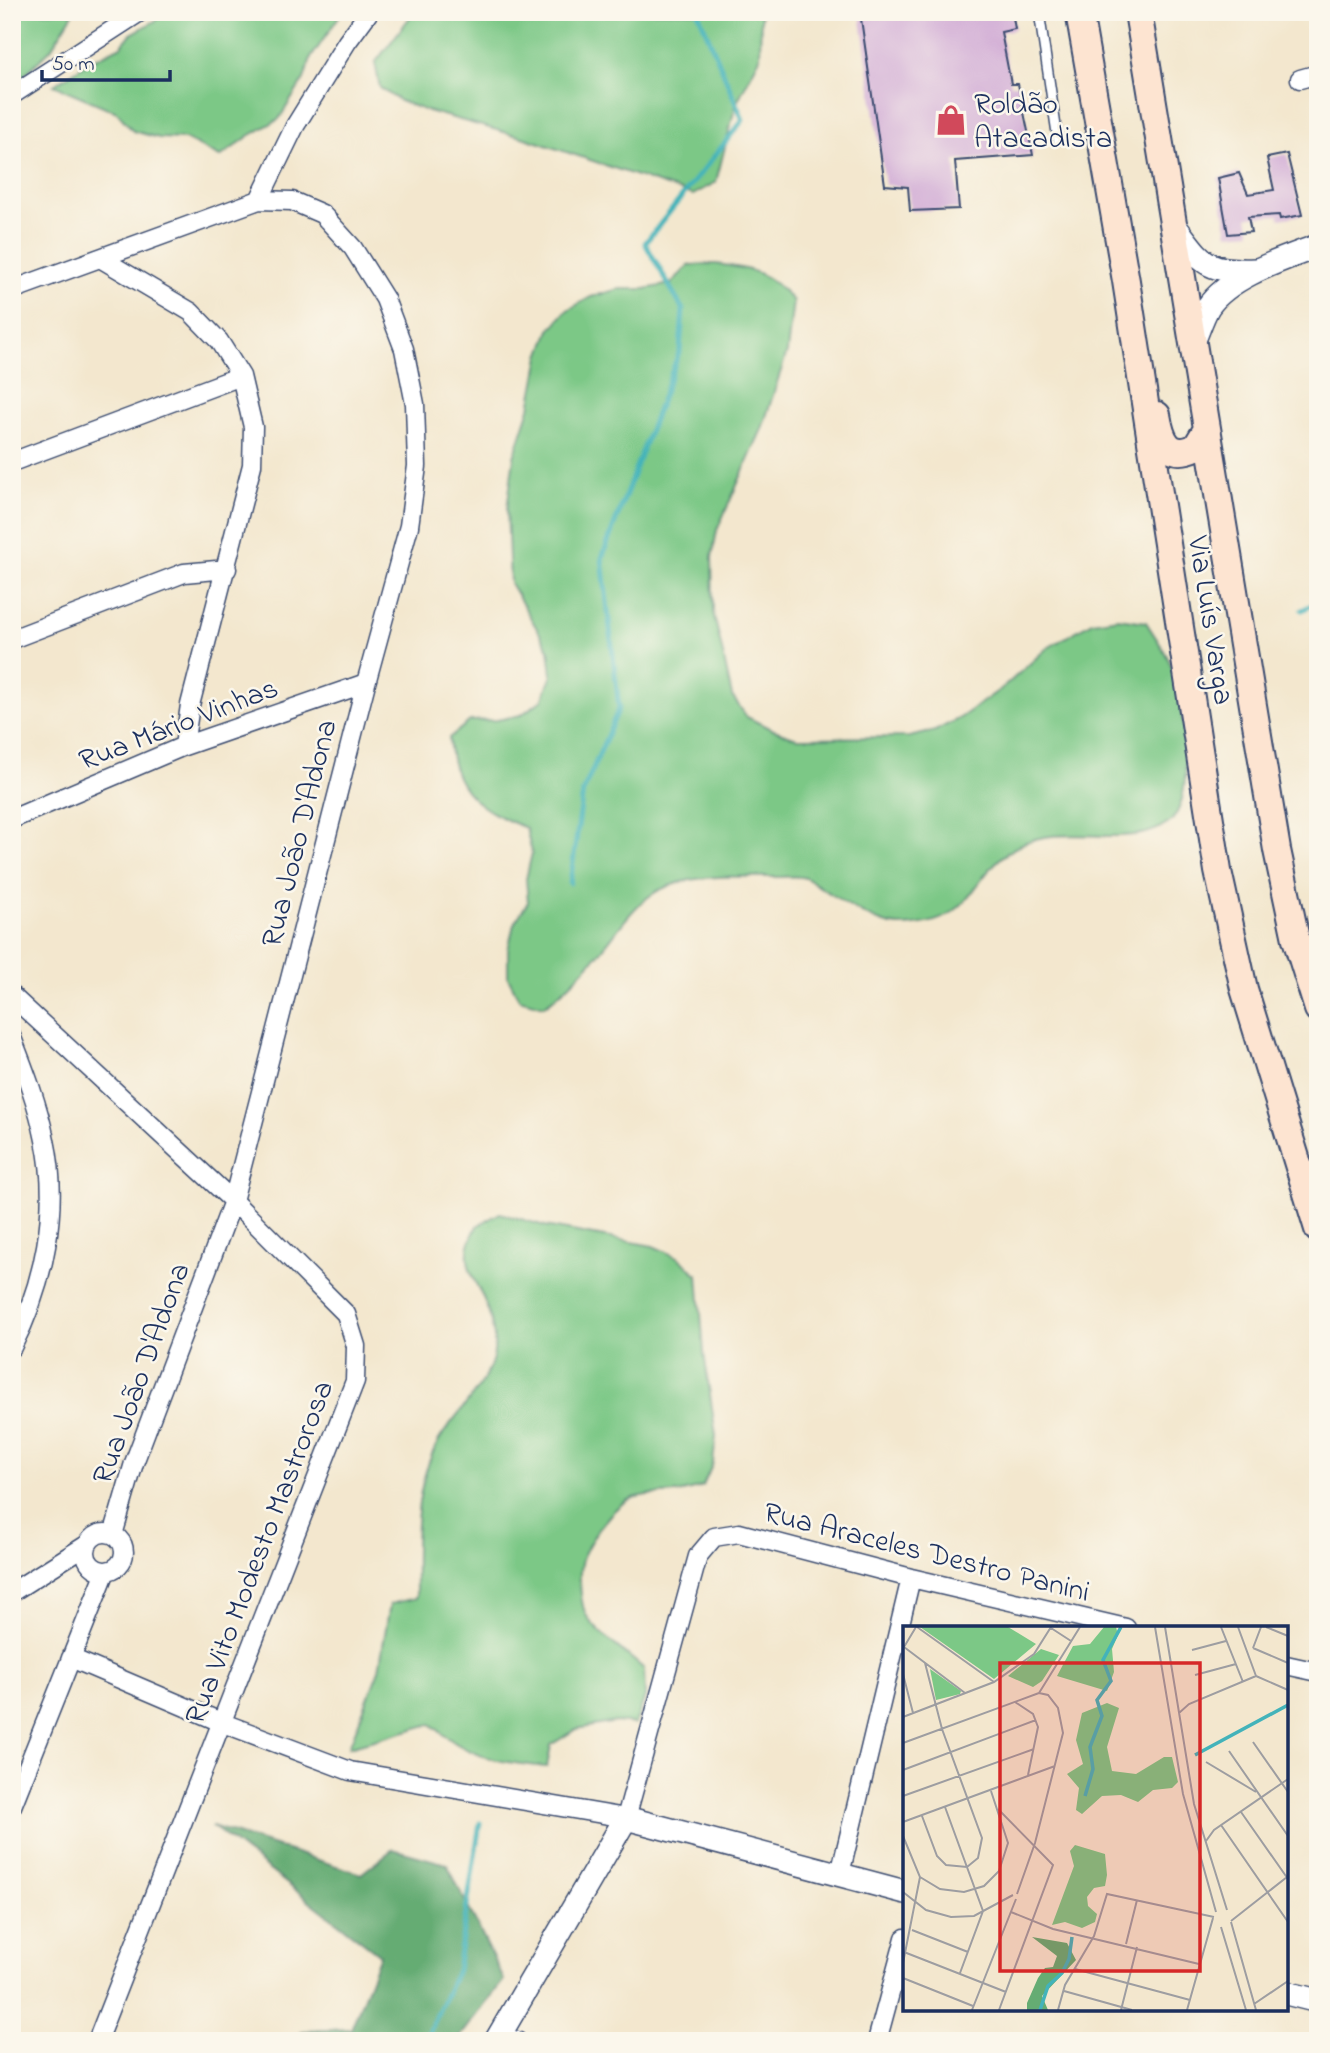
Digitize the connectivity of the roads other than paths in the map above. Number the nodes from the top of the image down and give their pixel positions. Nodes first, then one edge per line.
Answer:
1 (140, 12) edge
2 (369, 12) edge
3 (1039, 12) edge
4 (1079, 12) edge
5 (1138, 12) edge
6 (1318, 75) edge
7 (1300, 79) dead end
8 (12, 95) edge
9 (1058, 140) dead end
10 (260, 200) junction
11 (1173, 224) junction
12 (1318, 246) edge
13 (100, 258) junction
14 (1258, 270) junction
15 (12, 290) edge
16 (1132, 318) junction
17 (1193, 342) junction
18 (241, 376) junction
19 (1207, 429) junction
20 (12, 462) edge
21 (227, 569) junction
22 (12, 639) edge
23 (366, 683) junction
24 (184, 746) junction
25 (12, 820) edge
26 (12, 996) edge
27 (1318, 1009) edge
28 (12, 1038) edge
29 (233, 1201) junction
30 (1318, 1229) edge
31 (12, 1347) edge
32 (113, 1535) junction
33 (88, 1545) junction
34 (106, 1571) junction
35 (911, 1578) junction
36 (12, 1592) edge
37 (1117, 1626) edge
38 (71, 1658) junction
39 (1288, 1665) edge
40 (1318, 1672) edge
41 (223, 1723) junction
42 (12, 1806) edge
43 (626, 1818) junction
44 (840, 1874) junction
45 (903, 1891) edge
46 (903, 1945) edge
47 (1288, 1994) edge
48 (1318, 2001) edge
49 (504, 2039) edge
50 (97, 2041) edge
51 (877, 2041) edge

1 - 8 street
2 - 10 street
3 - 9 lane
4 - 16 main road, Via Luís Varga
5 - 11 main road, Via Luís Varga
6 - 7 street
10 - 13 street
10 - 23 street, Rua João D'Adona
11 - 14 street
11 - 17 main road, Via Luís Varga
12 - 14 street
13 - 15 street
13 - 18 street
14 - 17 street
16 - 19 main road
16 - 30 main road, Via Luís Varga
17 - 19 main road, Via Luís Varga
18 - 20 street
18 - 21 street
19 - 27 main road, Via Luís Varga
21 - 22 street
21 - 24 street
23 - 24 street, Rua Mário Vinhas
23 - 29 street, Rua João D'Adona
24 - 25 street, Rua Mário Vinhas
26 - 29 street, Rua Vito Modesto Mastrorosa
28 - 31 street
29 - 32 street, Rua João D'Adona
29 - 41 street, Rua Vito Modesto Mastrorosa
32 - 33 street
32 - 34 street
33 - 34 street
33 - 36 street
34 - 38 street
35 - 37 street, Rua Araceles Destro Panini
35 - 43 street, Rua Araceles Destro Panini
35 - 44 street
38 - 41 street
38 - 42 street
39 - 40 street
41 - 43 street
41 - 50 street, Rua Vito Modesto Mastrorosa
43 - 44 street
43 - 49 street
44 - 45 street
46 - 51 street
47 - 48 street

